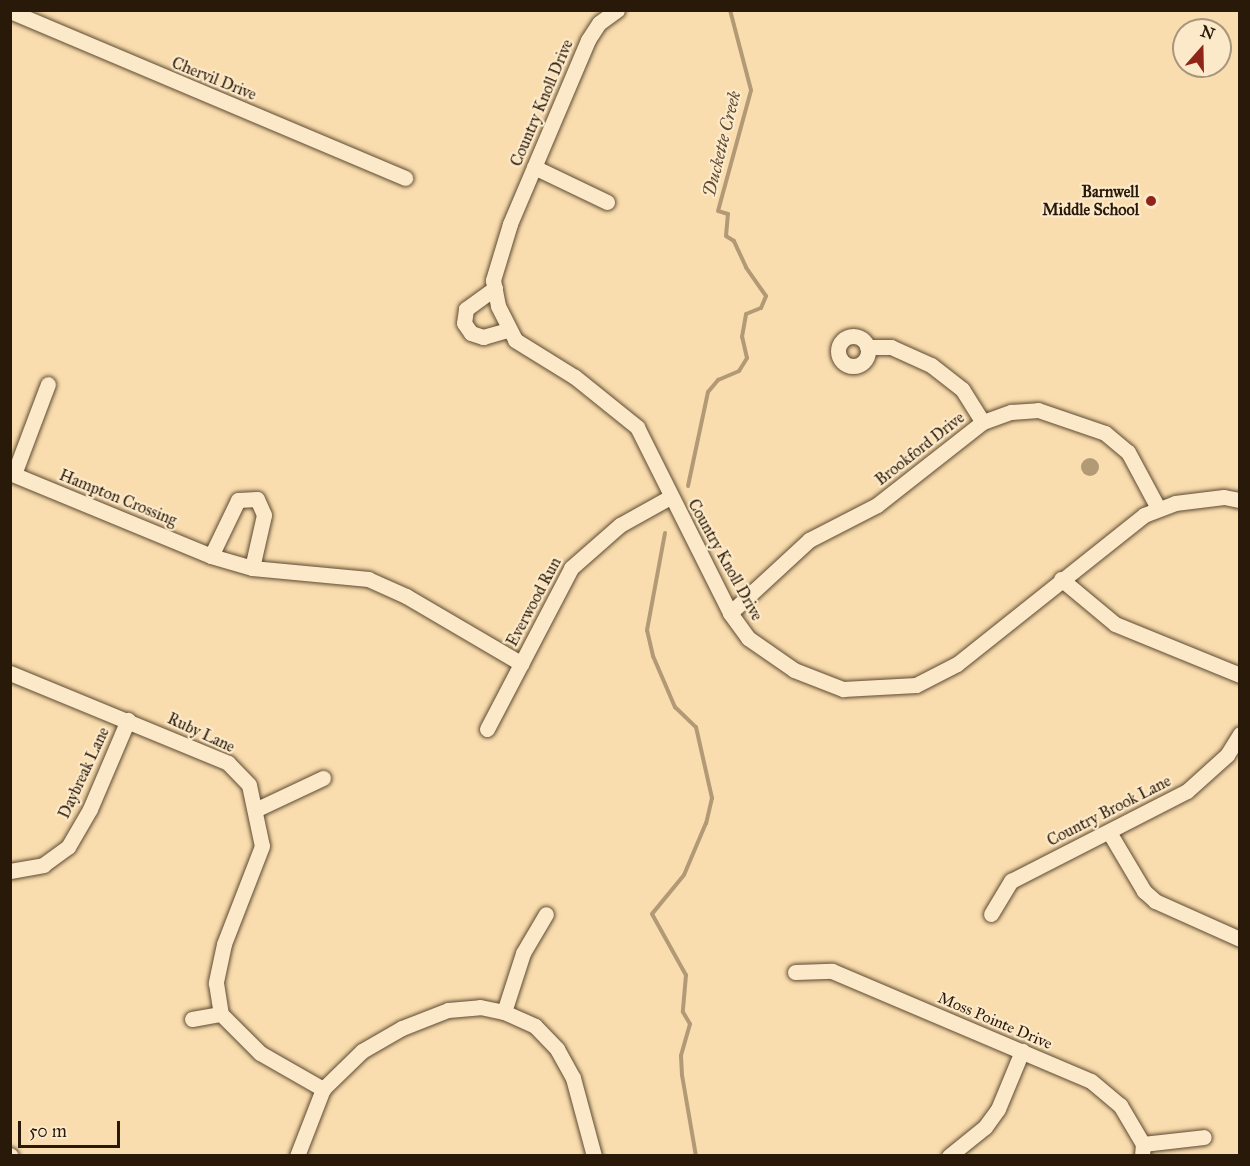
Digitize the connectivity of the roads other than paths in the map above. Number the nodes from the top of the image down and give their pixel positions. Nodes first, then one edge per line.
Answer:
1 (617, 10) edge
2 (10, 11) edge
3 (534, 167) junction
4 (405, 178) dead end
5 (607, 202) dead end
6 (495, 288) junction
7 (507, 330) junction
8 (867, 347) dead end
9 (48, 384) dead end
10 (983, 422) junction
11 (12, 474) edge
12 (670, 496) junction
13 (1239, 500) edge
14 (1158, 508) junction
15 (211, 556) junction
16 (252, 568) junction
17 (1061, 579) junction
18 (730, 613) junction
19 (522, 664) junction
20 (10, 673) edge
21 (1239, 675) edge
22 (128, 720) junction
23 (487, 729) dead end
24 (1239, 734) edge
25 (323, 778) dead end
26 (257, 809) junction
27 (1109, 832) junction
28 (10, 871) edge
29 (546, 914) dead end
30 (991, 914) dead end
31 (1239, 939) edge
32 (795, 972) dead end
33 (504, 1012) junction
34 (221, 1014) junction
35 (192, 1019) dead end
36 (1022, 1051) junction
37 (323, 1089) junction
38 (1204, 1137) dead end
39 (1143, 1150) edge
40 (297, 1155) edge
41 (594, 1155) edge
42 (949, 1155) edge

1 - 3 street, Country Knoll Drive
2 - 4 street, Chervil Drive
3 - 5 street
3 - 6 street, Country Knoll Drive
6 - 7 street, Country Knoll Drive
6 - 7 street
7 - 12 street, Country Knoll Drive
8 - 10 street
9 - 11 street
10 - 14 street, Brookford Drive
10 - 18 street, Brookford Drive
11 - 15 street, Hampton Crossing
12 - 18 street, Country Knoll Drive
12 - 19 street, Everwood Run
13 - 14 street, Country Knoll Drive
14 - 17 street, Country Knoll Drive
15 - 16 street, Hampton Crossing
15 - 16 street
16 - 19 street, Hampton Crossing
17 - 18 street, Country Knoll Drive
17 - 21 street
19 - 23 street, Everwood Run
20 - 22 street, Ruby Lane
22 - 26 street, Ruby Lane
22 - 28 street, Daybreak Lane
24 - 27 street, Country Brook Lane
25 - 26 street
26 - 34 street, Ruby Lane
27 - 30 street, Country Brook Lane
27 - 31 street
29 - 33 street
32 - 36 street, Moss Pointe Drive
33 - 37 street
33 - 41 street
34 - 35 street
34 - 37 street
36 - 39 street, Moss Pointe Drive
36 - 42 street
37 - 40 street
38 - 39 street

